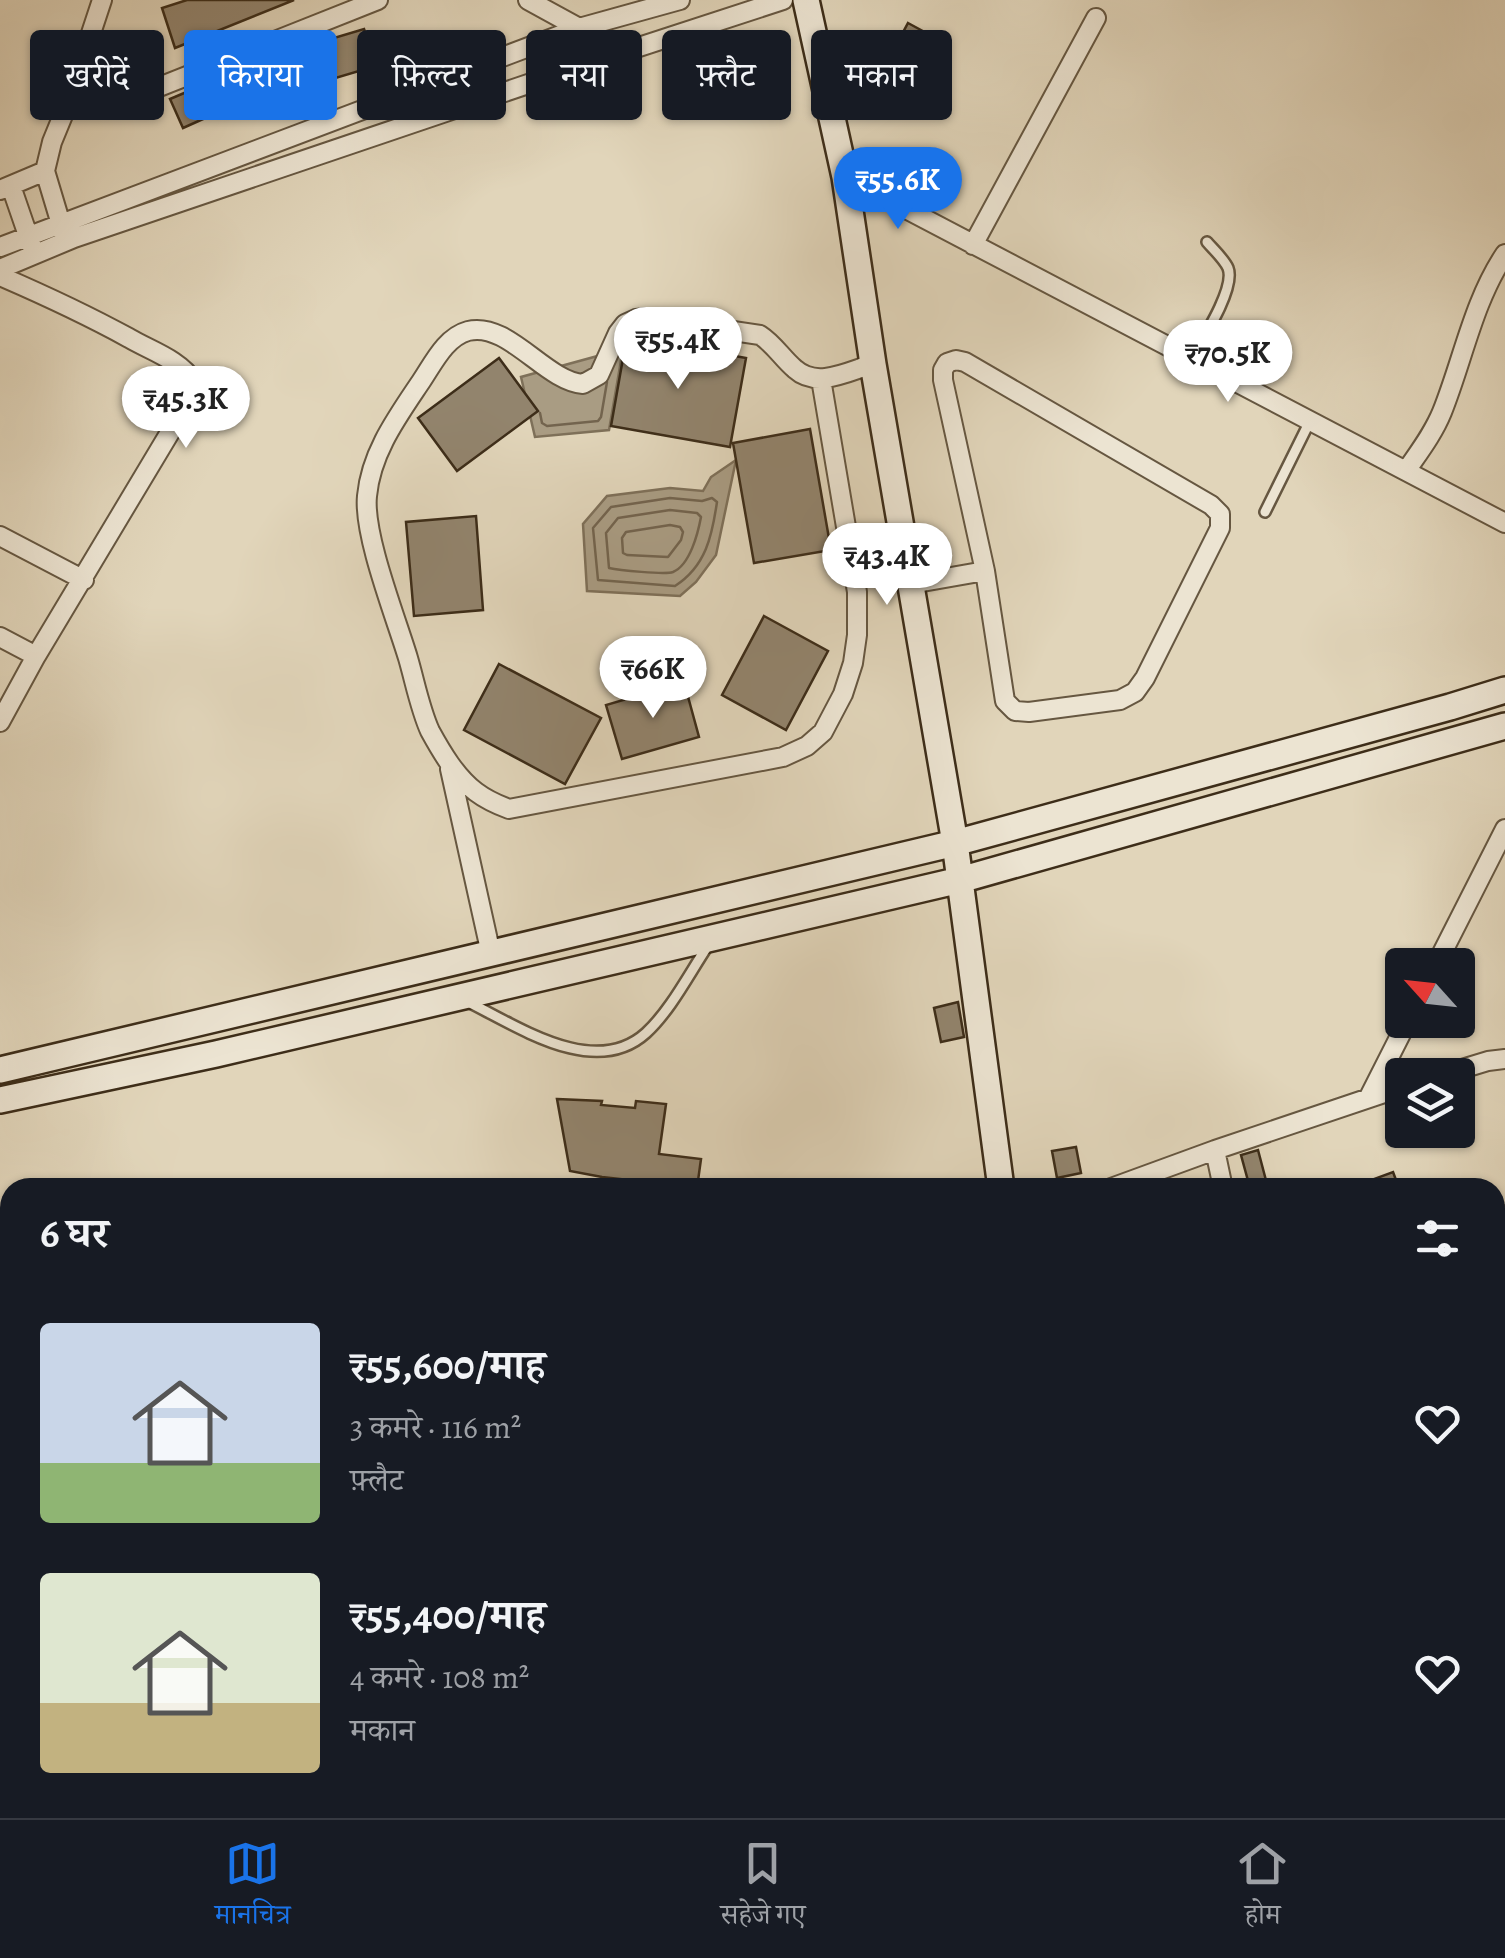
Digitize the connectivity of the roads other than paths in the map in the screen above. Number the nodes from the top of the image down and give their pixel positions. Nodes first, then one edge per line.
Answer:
1 (102, 0) edge
2 (378, 0) edge
3 (528, 0) edge
4 (680, 0) edge
5 (783, 0) edge
6 (806, 0) edge
7 (658, 4) edge
8 (1096, 18) dead end
9 (579, 28) junction
10 (164, 85) edge
11 (45, 170) junction
12 (844, 176) junction
13 (6, 188) edge
14 (63, 232) junction
15 (1207, 242) dead end
16 (32, 244) junction
17 (973, 245) junction
18 (0, 247) edge
19 (1505, 254) edge
20 (0, 272) edge
21 (1191, 359) junction
22 (872, 364) junction
23 (821, 379) junction
24 (1310, 422) junction
25 (1406, 471) junction
26 (1265, 512) dead end
27 (1505, 523) edge
28 (0, 536) edge
29 (985, 571) junction
30 (84, 580) junction
31 (911, 584) junction
32 (0, 637) edge
33 (36, 656) junction
34 (1505, 690) edge
35 (0, 722) edge
36 (1505, 726) edge
37 (449, 763) junction
38 (1505, 828) edge
39 (956, 843) junction
40 (960, 880) junction
41 (713, 938) junction
42 (1445, 948) edge
43 (491, 954) junction
44 (460, 997) junction
45 (1399, 1038) edge
46 (1505, 1059) edge
47 (1475, 1065) edge
48 (0, 1070) edge
49 (1385, 1092) edge
50 (1369, 1097) junction
51 (0, 1100) edge
52 (1215, 1150) junction
53 (1000, 1178) edge
54 (1139, 1178) edge
55 (1221, 1178) edge

1 - 11 street
2 - 10 street
3 - 9 street
4 - 7 street
5 - 14 street
6 - 12 main road
7 - 9 street
8 - 17 street
9 - 14 street
11 - 13 street
11 - 14 street
12 - 17 street
12 - 22 main road
13 - 16 street
14 - 16 street
15 - 21 lane
16 - 18 street
16 - 20 street
17 - 21 street
19 - 25 street
20 - 30 street
21 - 24 street
22 - 23 street
22 - 31 main road
23 - 37 street
23 - 37 street
24 - 25 street
24 - 26 lane
25 - 27 street
28 - 30 street
29 - 29 street
29 - 31 street
30 - 33 street
31 - 39 main road
32 - 33 street
33 - 35 street
34 - 39 main road
36 - 40 main road
37 - 43 street
38 - 42 street
39 - 40 main road
39 - 43 main road
40 - 41 main road
40 - 53 main road
41 - 44 main road
41 - 44 lane
43 - 48 main road
44 - 51 main road
45 - 50 street
46 - 47 street
49 - 50 street
50 - 52 street
52 - 54 street
52 - 55 street

